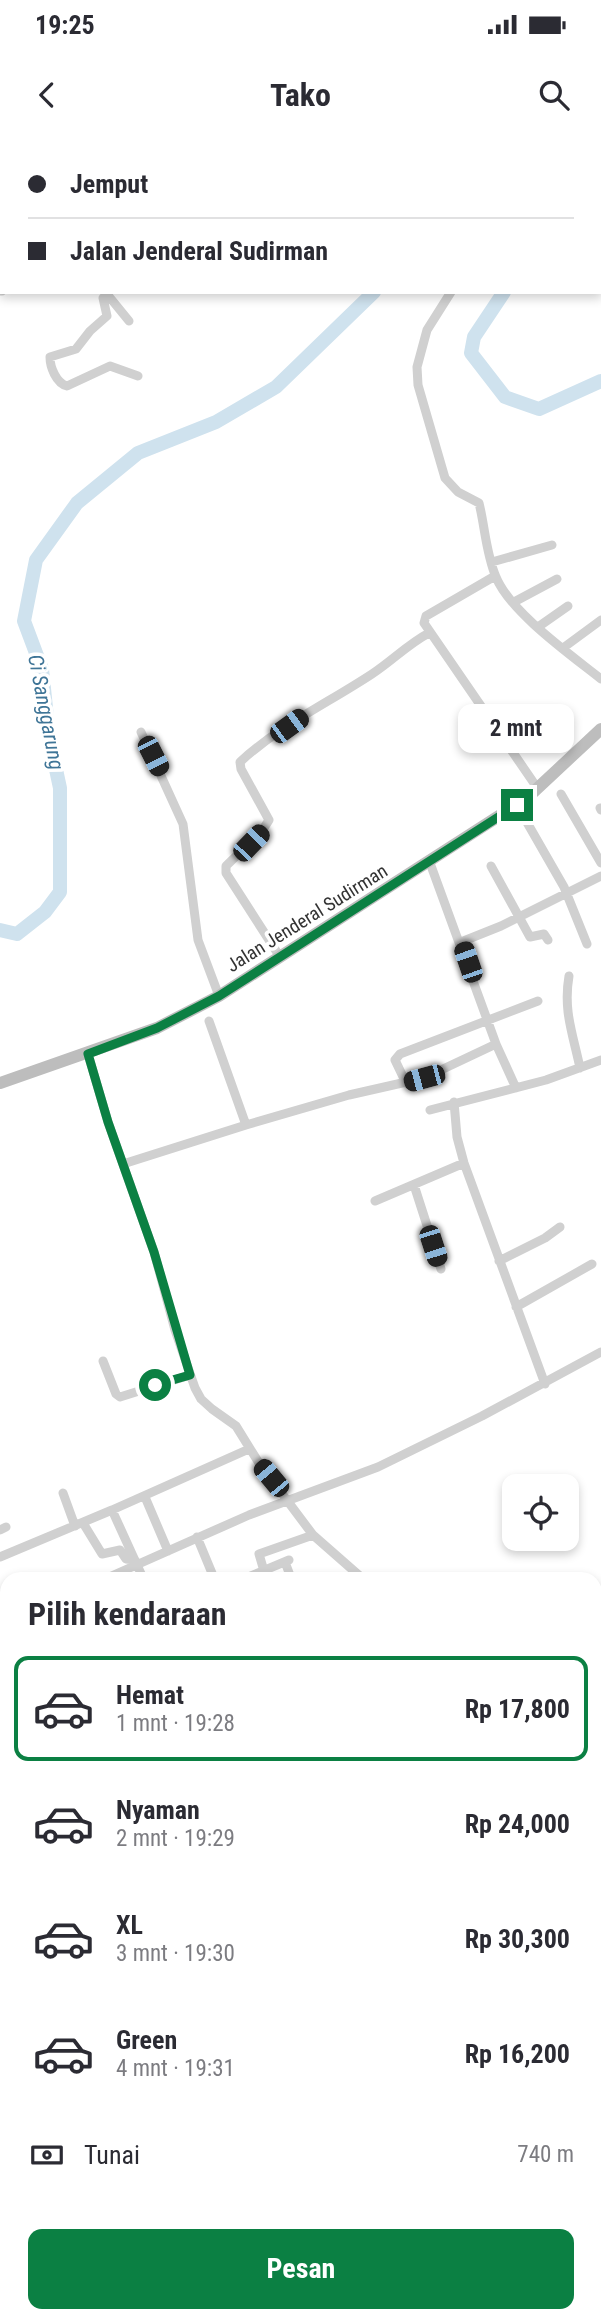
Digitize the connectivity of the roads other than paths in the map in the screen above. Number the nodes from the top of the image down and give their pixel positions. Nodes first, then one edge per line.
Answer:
1 (107, 294) edge
2 (109, 294) edge
3 (449, 294) edge
4 (129, 321) dead end
5 (138, 376) dead end
6 (552, 545) dead end
7 (492, 562) junction
8 (495, 576) junction
9 (557, 579) dead end
10 (514, 602) junction
11 (568, 606) dead end
12 (601, 620) edge
13 (538, 627) junction
14 (429, 633) junction
15 (563, 648) junction
16 (601, 679) edge
17 (601, 729) edge
18 (141, 732) dead end
19 (538, 789) junction
20 (561, 794) dead end
21 (517, 805) junction
22 (430, 863) junction
23 (601, 863) edge
24 (491, 866) dead end
25 (601, 876) edge
26 (566, 894) junction
27 (518, 918) junction
28 (548, 940) dead end
29 (461, 942) junction
30 (587, 944) dead end
31 (280, 957) junction
32 (569, 976) dead end
33 (219, 996) junction
34 (538, 1001) dead end
35 (209, 1021) dead end
36 (488, 1022) junction
37 (496, 1044) junction
38 (88, 1054) junction
39 (601, 1060) edge
40 (580, 1068) junction
41 (0, 1083) edge
42 (406, 1083) junction
43 (516, 1088) junction
44 (454, 1102) junction
45 (430, 1110) dead end
46 (246, 1125) junction
47 (464, 1163) junction
48 (122, 1164) junction
49 (414, 1185) junction
50 (374, 1201) dead end
51 (560, 1227) dead end
52 (499, 1261) junction
53 (592, 1264) dead end
54 (441, 1269) dead end
55 (516, 1307) junction
56 (601, 1352) edge
57 (103, 1361) dead end
58 (190, 1375) junction
59 (545, 1384) junction
60 (249, 1450) junction
61 (64, 1493) dead end
62 (145, 1497) junction
63 (286, 1500) junction
64 (112, 1510) junction
65 (79, 1525) junction
66 (313, 1535) junction
67 (197, 1538) junction
68 (168, 1551) junction
69 (0, 1557) edge
70 (136, 1562) junction
71 (264, 1571) joint
72 (118, 1572) edge
73 (140, 1572) edge
74 (211, 1572) edge
75 (290, 1572) edge
76 (355, 1572) edge

1 - 5 street
2 - 4 street
3 - 7 street
6 - 7 street
7 - 8 street
8 - 10 street
8 - 14 street
9 - 10 street
10 - 13 street
11 - 13 street
12 - 15 street
13 - 15 street
14 - 19 street
14 - 31 street
15 - 16 street
17 - 19 main road, Jalan Jenderal Sudirman
18 - 33 street
19 - 21 main road, Jalan Jenderal Sudirman
20 - 23 street
21 - 22 main road, Jalan Jenderal Sudirman
21 - 26 street
22 - 29 street
22 - 31 main road, Jalan Jenderal Sudirman
22 - 36 street
24 - 27 street
25 - 26 street
26 - 27 street
26 - 30 street
27 - 28 street
27 - 29 street
29 - 36 street
31 - 33 main road, Jalan Jenderal Sudirman
32 - 40 street
33 - 38 main road, Jalan Jenderal Sudirman
34 - 36 street
35 - 46 street
36 - 37 street
36 - 42 street
37 - 42 street
37 - 43 street
38 - 41 main road, Jalan Jenderal Sudirman
38 - 48 street
39 - 40 street
40 - 43 street
42 - 46 street
43 - 44 street
44 - 45 street
44 - 47 street
46 - 48 street
47 - 49 street
47 - 52 street
48 - 58 street
49 - 50 street
49 - 54 street
51 - 52 street
52 - 55 street
53 - 55 street
55 - 59 street
56 - 59 street
57 - 58 street
58 - 60 street
59 - 63 street
60 - 62 street
60 - 63 street
61 - 65 street
62 - 64 street
62 - 68 street
63 - 66 street
63 - 67 street
64 - 65 street
64 - 70 street
65 - 69 street
65 - 70 street
66 - 71 street
66 - 76 street
67 - 68 street
67 - 74 street
68 - 70 street
70 - 72 street
70 - 73 street
71 - 75 street

